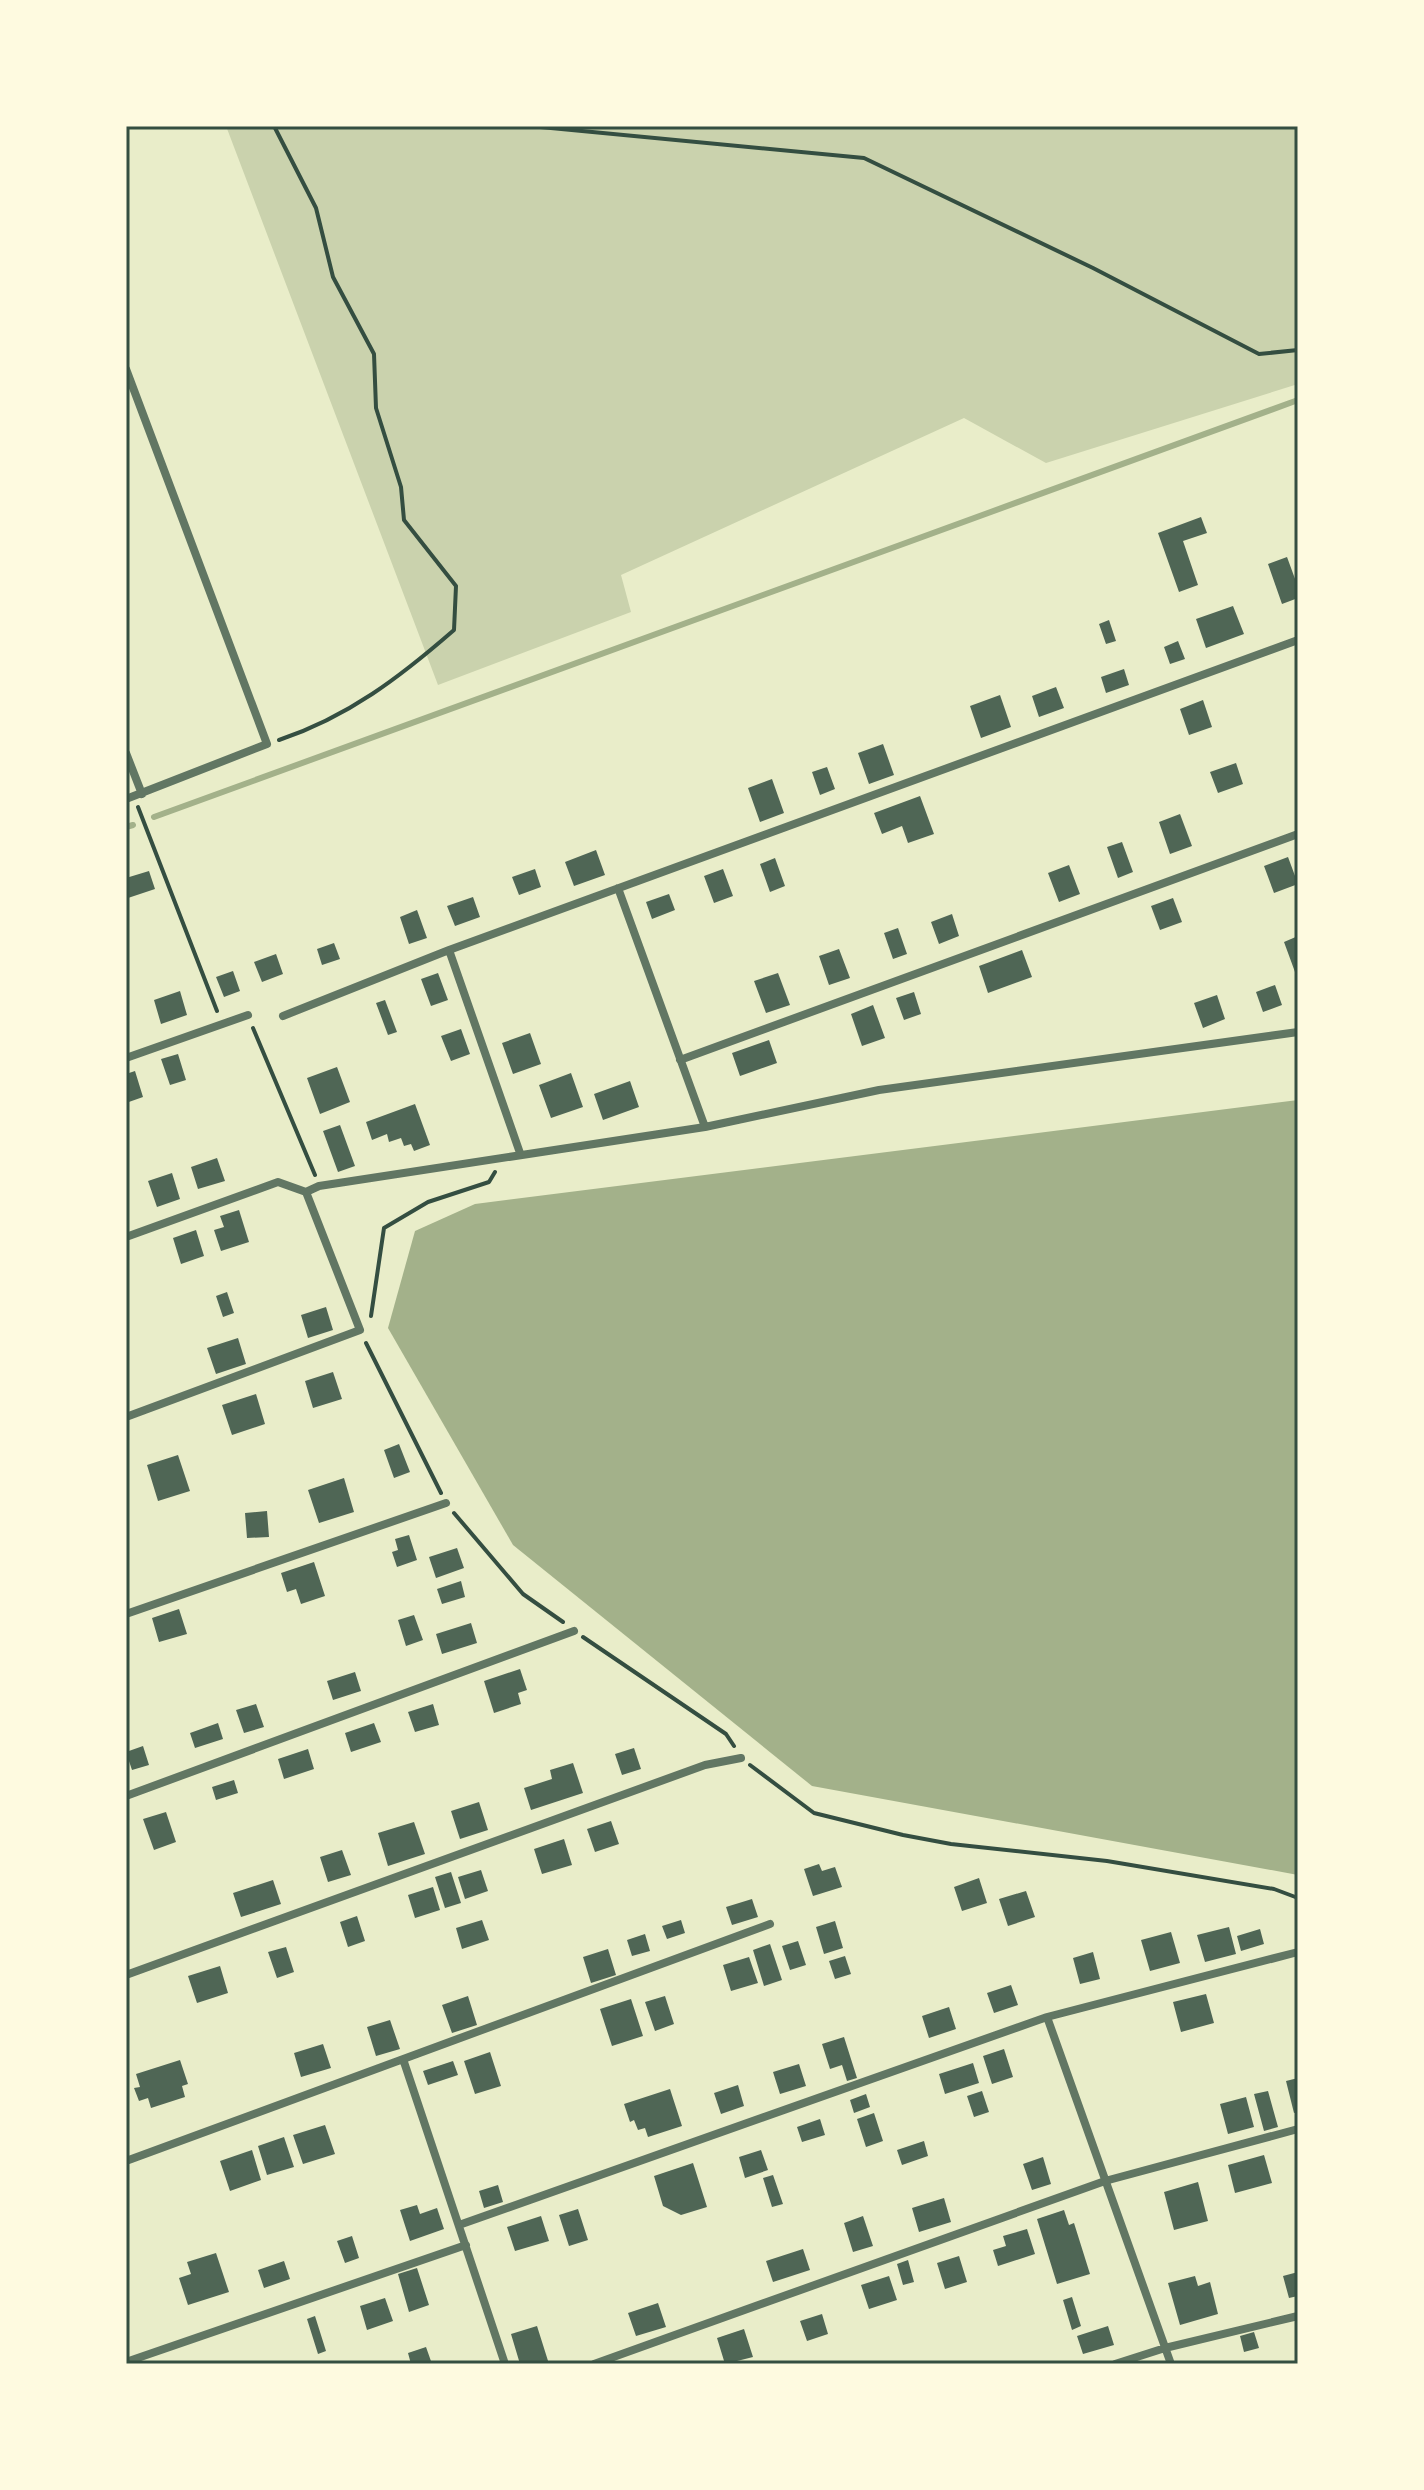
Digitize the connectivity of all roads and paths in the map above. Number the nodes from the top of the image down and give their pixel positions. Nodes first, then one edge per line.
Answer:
1 (274, 126) edge
2 (530, 126) edge
3 (1298, 350) edge
4 (126, 369) edge
5 (1298, 640) edge
6 (267, 744) junction
7 (126, 753) edge
8 (134, 797) edge
9 (1298, 834) edge
10 (618, 888) junction
11 (449, 950) junction
12 (248, 1015) joint
13 (283, 1016) dead end
14 (222, 1023) junction
15 (1298, 1032) edge
16 (126, 1058) edge
17 (680, 1060) junction
18 (705, 1127) junction
19 (520, 1153) junction
20 (505, 1157) junction
21 (319, 1186) junction
22 (306, 1192) junction
23 (126, 1237) edge
24 (371, 1318) dead end
25 (365, 1331) junction
26 (368, 1348) junction
27 (126, 1417) edge
28 (446, 1503) junction
29 (126, 1614) edge
30 (574, 1631) junction
31 (741, 1758) junction
32 (126, 1796) edge
33 (1298, 1898) edge
34 (770, 1924) dead end
35 (1298, 1952) edge
36 (126, 1975) edge
37 (1047, 2017) junction
38 (403, 2059) junction
39 (1298, 2129) edge
40 (126, 2161) edge
41 (1105, 2181) junction
42 (459, 2225) junction
43 (466, 2245) junction
44 (1298, 2316) edge
45 (1165, 2348) junction
46 (126, 2362) edge
47 (505, 2364) edge
48 (594, 2364) edge
49 (1115, 2364) edge
50 (1171, 2364) edge

1 - 6 path
2 - 3 path
4 - 6 street
5 - 10 street
6 - 8 street
7 - 8 street
8 - 14 path
9 - 17 street
10 - 11 street
10 - 17 street
11 - 13 street
11 - 19 street
12 - 14 street
12 - 21 path
14 - 16 street
15 - 18 street
17 - 18 street
18 - 19 street
19 - 20 street
20 - 21 street
20 - 24 path
21 - 22 street
22 - 23 street
22 - 25 street
25 - 26 path
25 - 26 path
25 - 27 street
26 - 28 path
28 - 29 street
28 - 30 path
30 - 31 path
30 - 32 street
31 - 33 path
31 - 36 street
34 - 38 street
35 - 37 street
37 - 41 street
37 - 42 street
38 - 40 street
38 - 42 street
39 - 41 street
41 - 45 street
41 - 48 street
42 - 43 street
43 - 46 street
43 - 47 street
44 - 45 street
45 - 49 street
45 - 50 street

